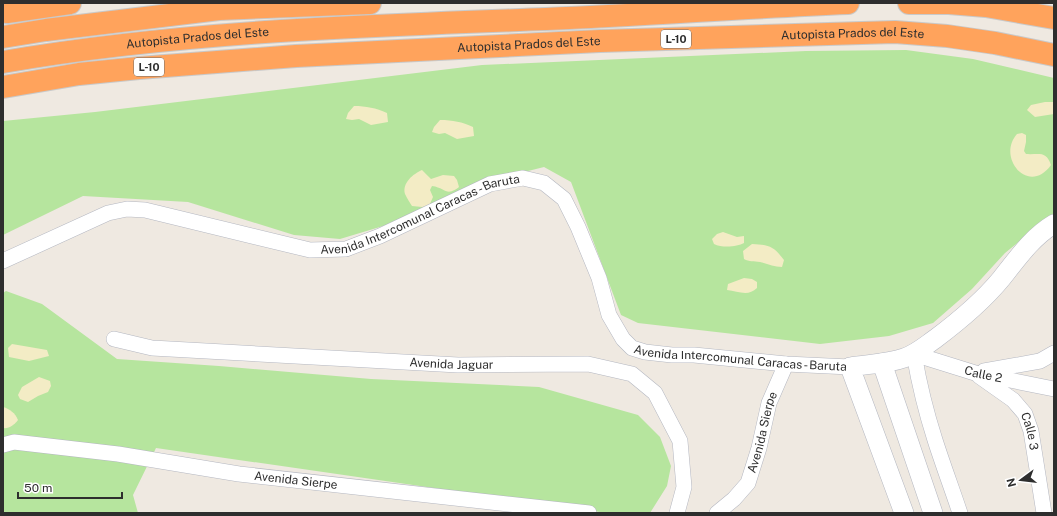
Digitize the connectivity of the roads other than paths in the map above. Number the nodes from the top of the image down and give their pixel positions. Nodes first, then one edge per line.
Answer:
1 (70, 3) edge
2 (370, 3) edge
3 (848, 3) edge
4 (909, 3) edge
5 (913, 3) edge
6 (212, 6) edge
7 (3, 11) edge
8 (1054, 18) edge
9 (3, 37) edge
10 (1054, 55) edge
11 (3, 62) edge
12 (3, 87) edge
13 (1054, 224) edge
14 (3, 261) edge
15 (114, 339) dead end
16 (914, 354) junction
17 (1054, 354) edge
18 (882, 363) junction
19 (786, 364) junction
20 (850, 367) junction
21 (975, 373) junction
22 (1054, 388) edge
23 (3, 445) edge
24 (589, 513) edge
25 (677, 513) edge
26 (717, 513) edge
27 (904, 513) edge
28 (934, 513) edge
29 (960, 513) edge
30 (1044, 513) edge

1 - 7 highway
2 - 6 highway
3 - 11 highway, Autopista Prados del Este / L-10
4 - 5 highway
5 - 8 highway
6 - 9 highway
10 - 12 highway, Autopista Prados del Este / L-10
13 - 16 street, Avenida Intercomunal Caracas - Baruta
14 - 19 street, Avenida Intercomunal Caracas - Baruta
15 - 25 street, Avenida Jaguar
16 - 18 street, Avenida Intercomunal Caracas - Baruta
16 - 21 street, Calle 2
16 - 29 street
17 - 21 street
18 - 20 street, Avenida Intercomunal Caracas - Baruta
18 - 28 street
19 - 20 street, Avenida Intercomunal Caracas - Baruta
19 - 26 street, Avenida Sierpe
20 - 27 street
21 - 22 street, Calle 2
21 - 30 street, Calle 3
23 - 24 street, Avenida Sierpe

